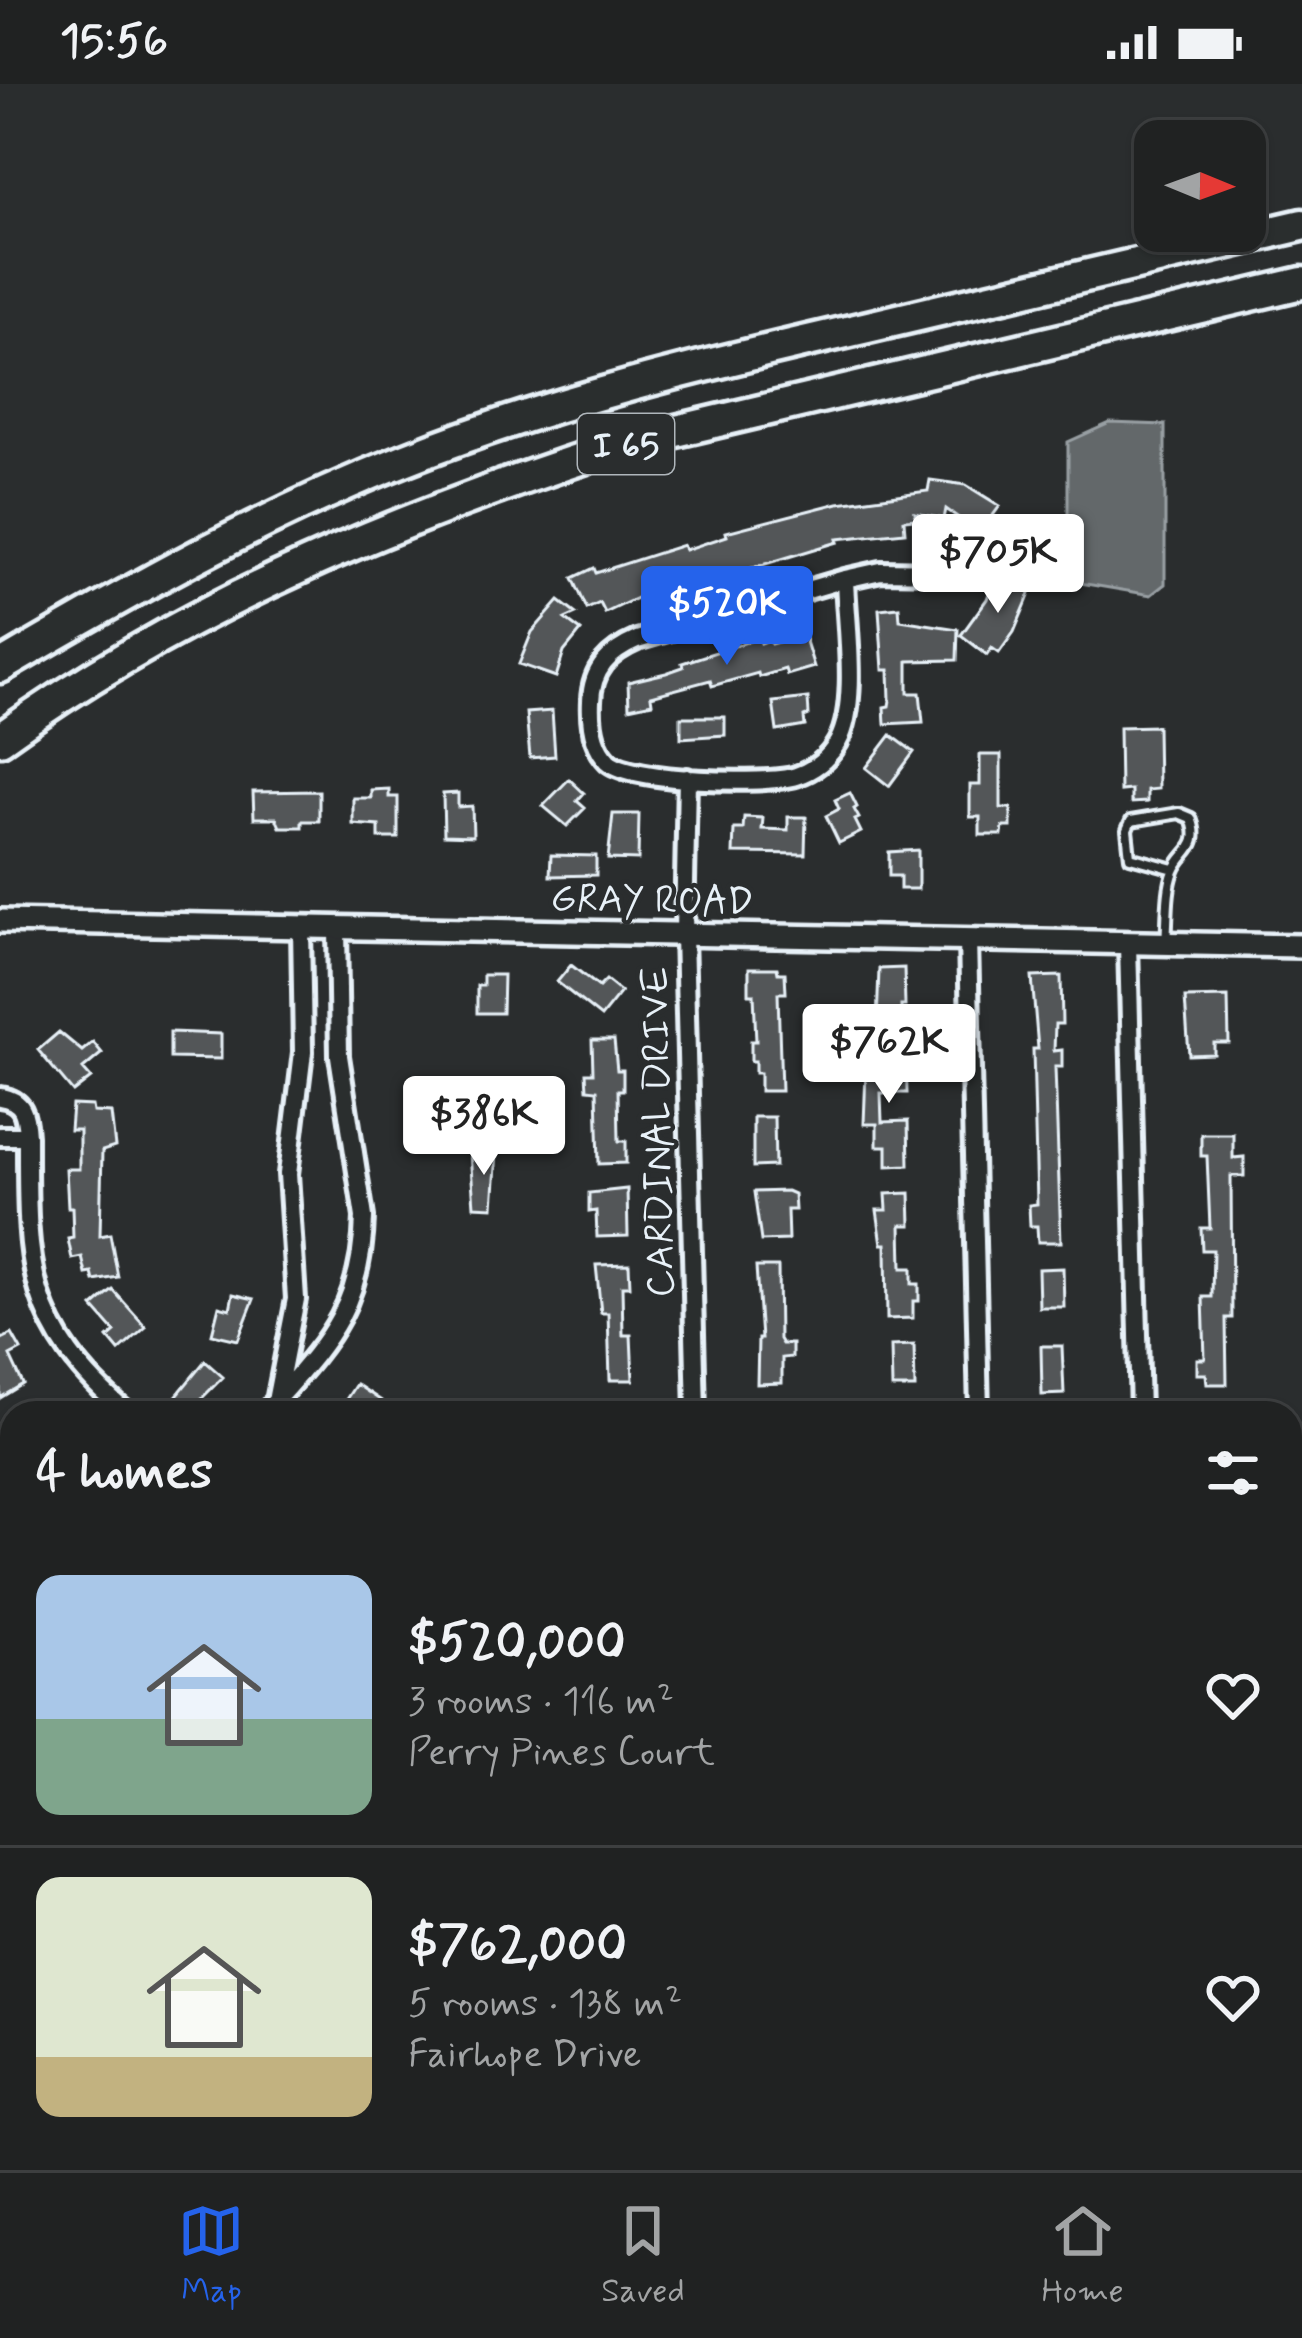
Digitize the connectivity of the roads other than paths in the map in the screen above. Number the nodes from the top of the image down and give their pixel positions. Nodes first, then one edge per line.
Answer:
1 (1302, 225) edge
2 (1302, 284) edge
3 (940, 572) dead end
4 (845, 579) junction
5 (0, 668) edge
6 (0, 739) edge
7 (687, 778) junction
8 (1174, 869) junction
9 (0, 921) edge
10 (302, 927) junction
11 (337, 928) junction
12 (684, 934) junction
13 (968, 940) junction
14 (1128, 943) junction
15 (1166, 944) junction
16 (1302, 946) edge
17 (0, 1097) edge
18 (0, 1136) edge
19 (27, 1136) junction
20 (277, 1397) junction
21 (114, 1401) edge
22 (274, 1401) edge
23 (695, 1401) edge
24 (979, 1401) edge
25 (1140, 1401) edge

1 - 5 highway, I 65
2 - 6 highway, I 65
3 - 4 street
4 - 7 street
4 - 7 street
7 - 12 street, CARDINAL DRIVE
8 - 8 lane
8 - 15 lane
9 - 10 street, GRAY ROAD
10 - 11 street, GRAY ROAD
10 - 20 street
11 - 12 street, GRAY ROAD
11 - 20 street
12 - 13 street, GRAY ROAD
12 - 23 street, CARDINAL DRIVE
13 - 14 street, GRAY ROAD
13 - 24 street
14 - 15 street, GRAY ROAD
14 - 25 street
15 - 16 street, GRAY ROAD
17 - 19 street
18 - 19 street
19 - 21 street
20 - 22 street

